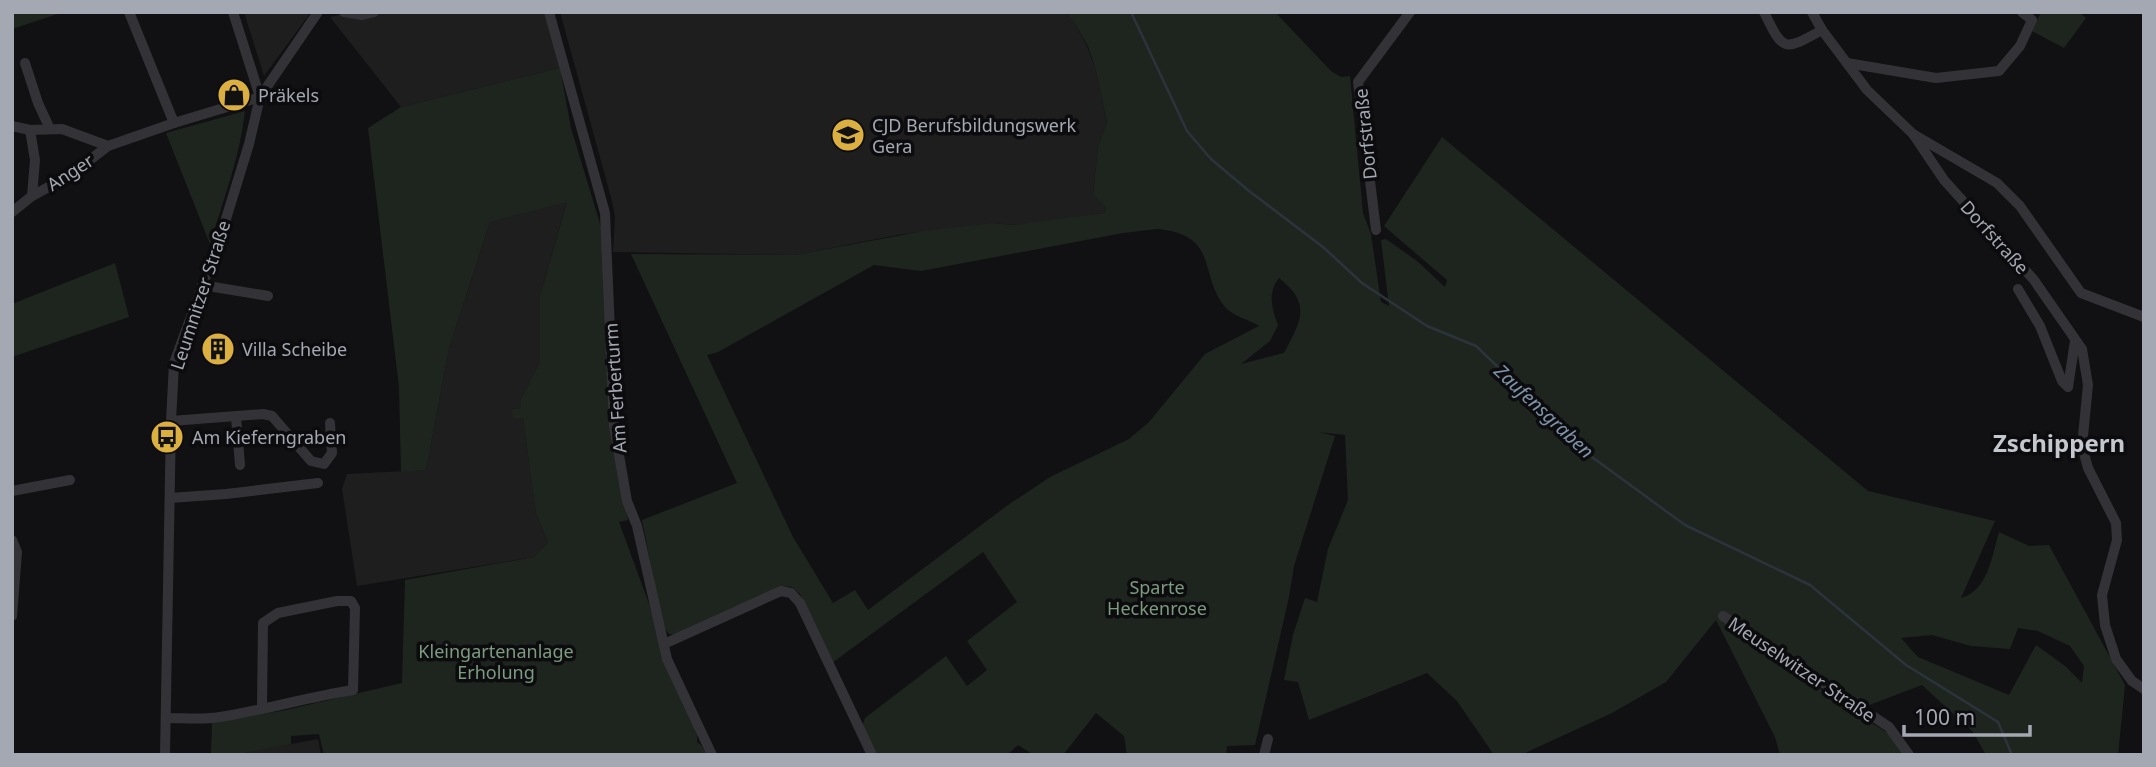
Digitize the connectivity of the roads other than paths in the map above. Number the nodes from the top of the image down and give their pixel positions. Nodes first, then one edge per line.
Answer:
1 (130, 12) edge
2 (233, 12) edge
3 (318, 12) edge
4 (344, 12) edge
5 (374, 12) edge
6 (549, 12) edge
7 (1410, 12) edge
8 (1764, 12) edge
9 (1812, 12) edge
10 (2022, 12) edge
11 (1822, 30) junction
12 (26, 63) dead end
13 (1847, 64) junction
14 (260, 97) junction
15 (174, 123) junction
16 (12, 125) edge
17 (50, 129) junction
18 (30, 130) junction
19 (1913, 134) junction
20 (108, 146) junction
21 (32, 196) junction
22 (12, 212) edge
23 (1376, 230) dead end
24 (202, 285) junction
25 (2018, 289) dead end
26 (268, 296) dead end
27 (2144, 317) edge
28 (2075, 341) junction
29 (236, 417) junction
30 (171, 421) junction
31 (330, 423) dead end
32 (240, 465) dead end
33 (70, 480) dead end
34 (318, 483) dead end
35 (12, 491) edge
36 (170, 498) junction
37 (12, 540) edge
38 (12, 616) edge
39 (1723, 616) dead end
40 (664, 644) junction
41 (2144, 690) edge
42 (262, 709) junction
43 (166, 718) junction
44 (1268, 739) dead end
45 (165, 755) edge
46 (712, 755) edge
47 (872, 755) edge
48 (1264, 755) edge
49 (1909, 755) edge

1 - 15 street
2 - 14 street
3 - 14 street
4 - 5 street
6 - 40 street, Am Ferberturm
7 - 23 street, Dorfstraße
8 - 11 street
9 - 11 street, Dorfstraße
10 - 13 street
11 - 13 street, Dorfstraße
12 - 17 street
13 - 19 street, Dorfstraße
14 - 15 street, Anger
14 - 24 street, Leumnitzer Straße
15 - 20 street, Anger
16 - 18 street
17 - 18 street
17 - 20 street
18 - 21 street, Anger
19 - 27 street, Dorfstraße
19 - 28 street, Dorfstraße
20 - 21 street, Anger
21 - 22 street, Anger
24 - 26 street
24 - 30 street, Leumnitzer Straße
25 - 28 street, Dorfstraße
28 - 41 street, Dorfstraße
29 - 30 street
29 - 31 street
29 - 32 street
30 - 36 street, Leumnitzer Straße
33 - 35 street
34 - 36 street
36 - 43 street, Leumnitzer Straße
37 - 38 street
39 - 49 street, Meuselwitzer Straße
40 - 46 street, Am Ferberturm
40 - 47 street
42 - 42 street
42 - 43 street
43 - 45 street, Leumnitzer Straße
44 - 48 street

